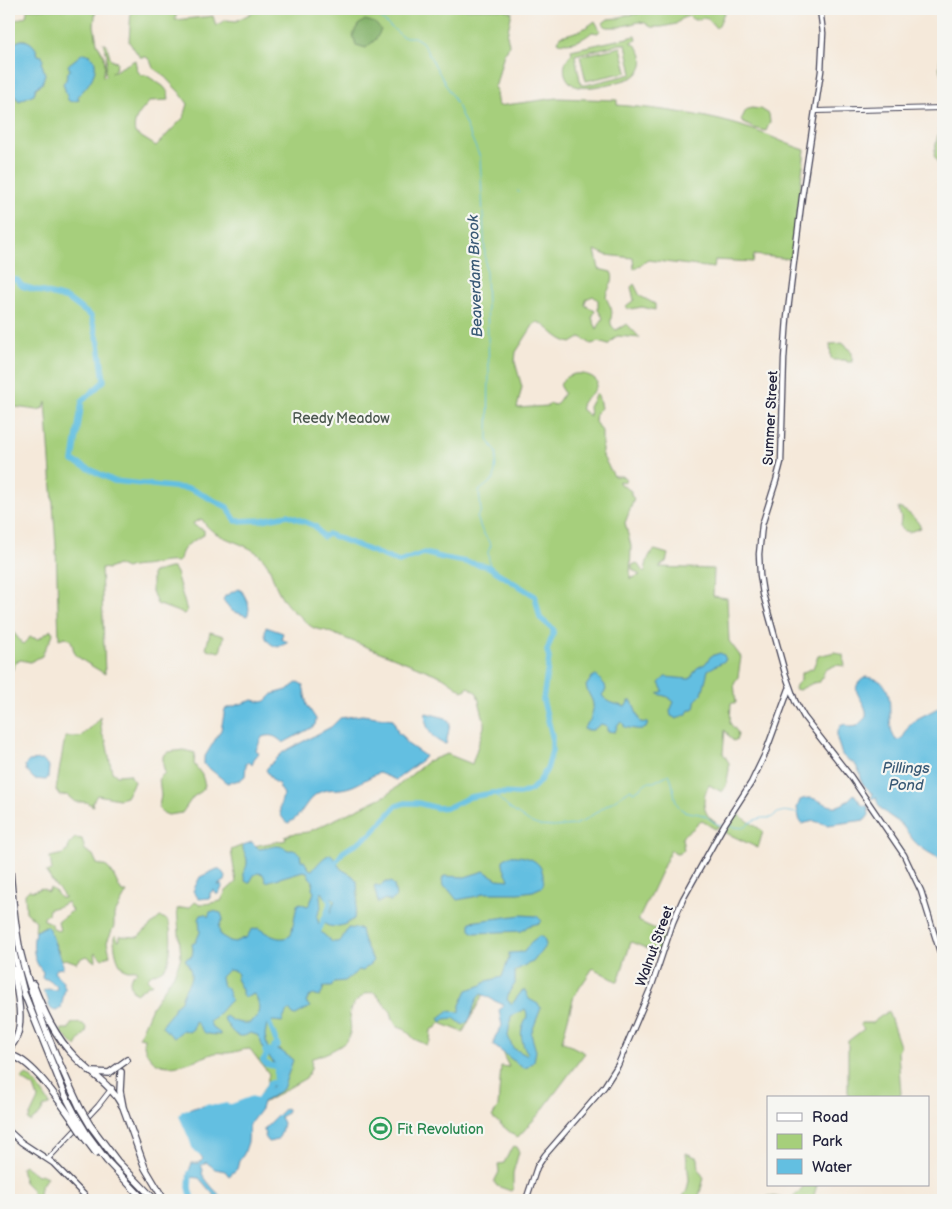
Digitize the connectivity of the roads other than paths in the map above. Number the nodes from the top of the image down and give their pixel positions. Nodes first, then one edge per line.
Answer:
1 (820, 9) edge
2 (943, 108) edge
3 (816, 110) junction
4 (790, 688) junction
5 (9, 860) edge
6 (9, 936) edge
7 (20, 951) junction
8 (943, 962) edge
9 (9, 1048) edge
10 (9, 1055) edge
11 (127, 1060) dead end
12 (87, 1068) junction
13 (122, 1072) dead end
14 (112, 1088) junction
15 (123, 1107) junction
16 (74, 1117) junction
17 (9, 1131) edge
18 (48, 1158) junction
19 (89, 1200) edge
20 (144, 1200) edge
21 (155, 1200) edge
22 (164, 1200) edge
23 (526, 1200) edge

1 - 3 main road, Summer Street
2 - 3 street
3 - 4 main road, Summer Street
4 - 8 main road, Summer Street
4 - 23 main road, Walnut Street
5 - 7 highway
6 - 9 highway
6 - 16 highway
7 - 12 highway
7 - 21 highway, bridge
10 - 16 highway
11 - 12 highway
12 - 14 highway
13 - 15 highway
14 - 15 highway
14 - 18 street
15 - 22 highway
16 - 20 highway, bridge
17 - 18 main road
18 - 19 main road

